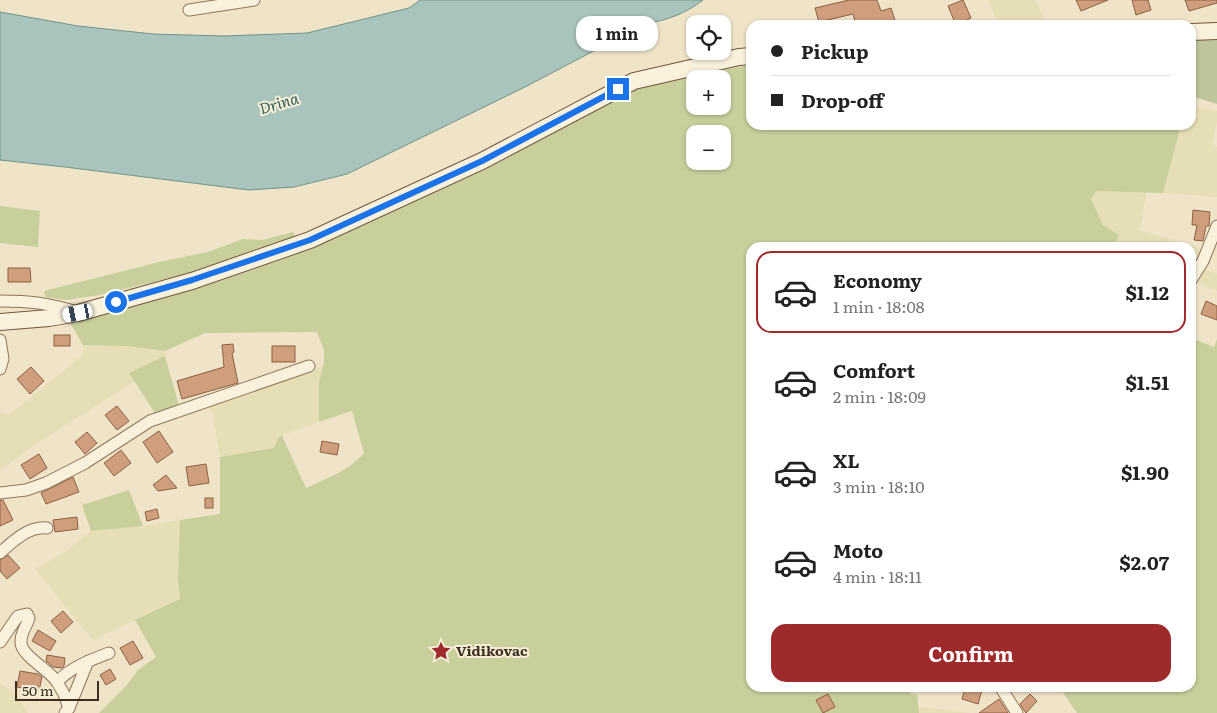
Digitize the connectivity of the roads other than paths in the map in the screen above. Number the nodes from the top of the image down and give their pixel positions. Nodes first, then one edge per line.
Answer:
1 (254, 0) edge
2 (188, 10) dead end
3 (1217, 31) edge
4 (1196, 32) edge
5 (746, 56) edge
6 (1217, 226) edge
7 (1196, 272) edge
8 (0, 300) edge
9 (78, 313) junction
10 (0, 322) edge
11 (0, 340) edge
12 (309, 366) dead end
13 (0, 369) edge
14 (0, 493) edge
15 (47, 528) dead end
16 (0, 553) edge
17 (0, 642) edge
18 (109, 653) dead end
19 (88, 661) junction
20 (57, 682) junction
21 (1003, 692) edge
22 (67, 711) edge
23 (1016, 713) edge

1 - 2 street
3 - 4 street
5 - 9 street
6 - 7 street
8 - 9 street
9 - 10 street
11 - 13 street
12 - 14 street
15 - 16 street
17 - 20 street
18 - 19 street
19 - 20 street
19 - 22 street
20 - 22 street
21 - 23 street

